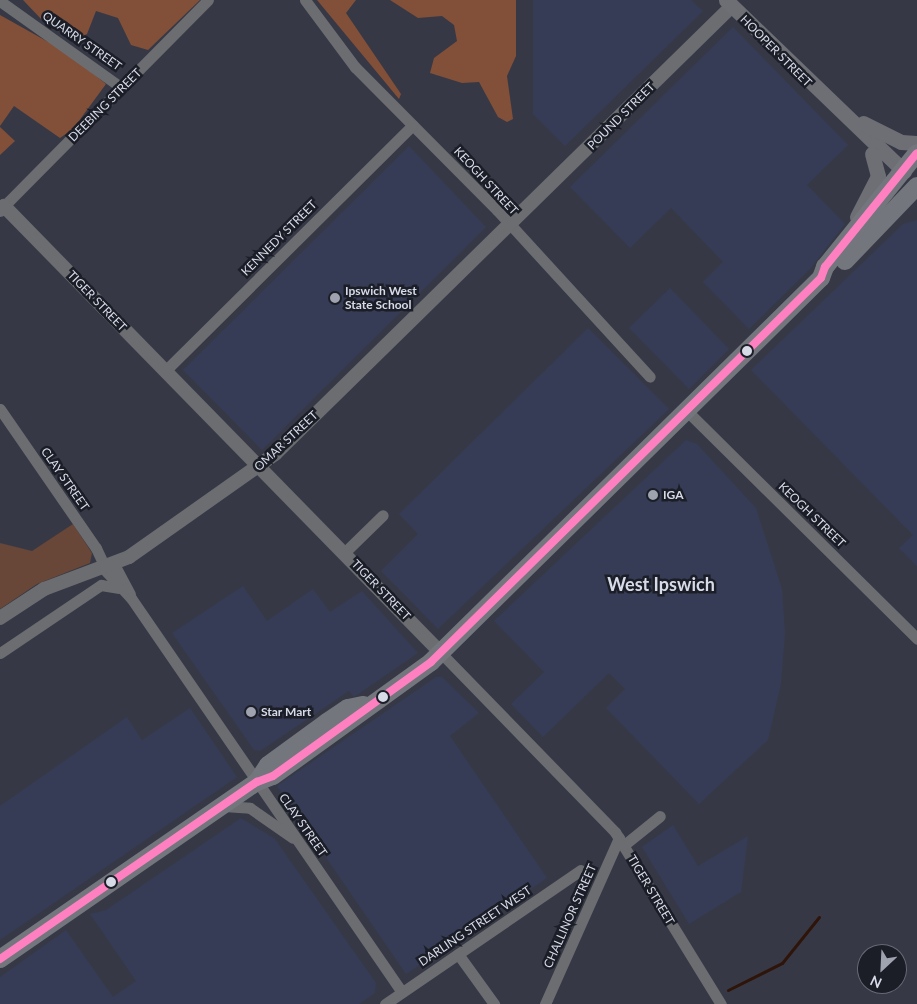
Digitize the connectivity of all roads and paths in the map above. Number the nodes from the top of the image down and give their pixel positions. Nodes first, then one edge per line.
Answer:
1 (0, 0) edge
2 (208, 0) edge
3 (305, 0) edge
4 (729, 3) edge
5 (122, 88) junction
6 (820, 95) junction
7 (413, 125) junction
8 (917, 143) edge
9 (917, 153) edge
10 (872, 154) junction
11 (901, 175) junction
12 (916, 191) edge
13 (2, 208) edge
14 (508, 225) junction
15 (848, 241) junction
16 (821, 278) junction
17 (165, 371) junction
18 (650, 377) dead end
19 (0, 409) edge
20 (687, 411) junction
21 (260, 467) junction
22 (383, 515) dead end
23 (344, 553) junction
24 (107, 566) junction
25 (122, 590) junction
26 (131, 598) junction
27 (0, 618) edge
28 (915, 632) edge
29 (0, 653) edge
30 (441, 653) junction
31 (257, 782) junction
32 (224, 806) junction
33 (660, 816) dead end
34 (298, 842) junction
35 (621, 842) junction
36 (581, 870) dead end
37 (458, 954) junction
38 (4, 955) edge
39 (402, 992) junction
40 (385, 1004) edge
41 (494, 1004) edge
42 (545, 1004) edge
43 (721, 1004) edge

1 - 5 street, QUARRY STREET
2 - 5 street, DEEBING STREET
3 - 7 street, KEOGH STREET
4 - 6 main road, HOOPER STREET
4 - 14 street, POUND STREET
5 - 13 street, DEEBING STREET
6 - 8 main road
6 - 10 main road, HOOPER STREET
6 - 11 main road, HOOPER STREET
7 - 14 street, KEOGH STREET
7 - 17 street, KENNEDY STREET
9 - 11 main road
10 - 11 main road, HOOPER STREET
10 - 15 main road
11 - 12 main road, HOOPER STREET
11 - 15 main road
12 - 16 main road
13 - 17 street, TIGER STREET
14 - 18 street, KEOGH STREET
14 - 21 street, OMAR STREET
15 - 16 main road
16 - 20 main road
17 - 21 street, TIGER STREET
19 - 24 street, CLAY STREET
20 - 28 street, KEOGH STREET
20 - 30 main road
21 - 23 street, TIGER STREET
21 - 24 street, OMAR STREET
22 - 23 street
23 - 30 street, TIGER STREET
24 - 25 street, CLAY STREET
24 - 26 street, CLAY STREET
24 - 27 street, OMAR STREET
25 - 26 street, CLAY STREET
25 - 29 street
26 - 31 street, CLAY STREET
30 - 31 main road
30 - 35 street, TIGER STREET
31 - 32 main road
31 - 34 street, CLAY STREET
32 - 34 street
32 - 38 main road
33 - 35 street
34 - 39 street, CLAY STREET
35 - 42 street, CHALLINOR STREET
35 - 43 street, TIGER STREET
36 - 37 street, DARLING STREET WEST
37 - 39 street, DARLING STREET WEST
37 - 41 street
39 - 40 street, DARLING STREET WEST

